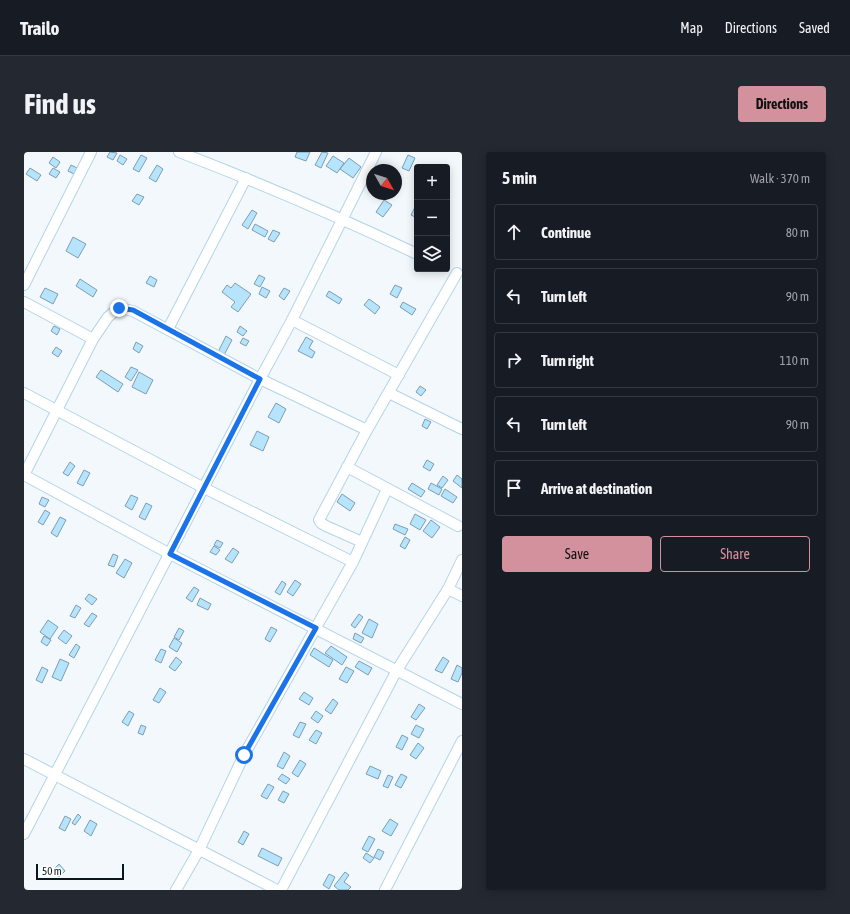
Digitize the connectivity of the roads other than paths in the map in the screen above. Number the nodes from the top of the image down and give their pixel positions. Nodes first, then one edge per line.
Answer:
1 (91, 152) edge
2 (179, 152) edge
3 (376, 152) edge
4 (246, 178) junction
5 (342, 219) junction
6 (414, 253) edge
7 (459, 274) edge
8 (24, 285) edge
9 (24, 302) edge
10 (292, 320) junction
11 (168, 329) junction
12 (93, 339) junction
13 (399, 375) junction
14 (260, 379) junction
15 (24, 393) edge
16 (389, 393) junction
17 (57, 410) junction
18 (462, 429) edge
19 (366, 430) junction
20 (347, 467) junction
21 (24, 475) edge
22 (204, 488) junction
23 (387, 489) junction
24 (458, 526) dead end
25 (362, 542) junction
26 (170, 554) junction
27 (462, 560) edge
28 (353, 562) junction
29 (448, 589) junction
30 (462, 596) edge
31 (316, 628) junction
32 (397, 670) junction
33 (462, 704) edge
34 (462, 741) edge
35 (24, 759) edge
36 (55, 775) junction
37 (24, 834) edge
38 (199, 850) junction
39 (176, 890) edge
40 (277, 890) edge
41 (281, 890) edge
42 (385, 890) edge

1 - 8 street
2 - 4 street
3 - 5 street
4 - 5 street
4 - 11 street
5 - 6 street
5 - 10 street
7 - 13 street
9 - 12 street
10 - 13 street
10 - 14 street
11 - 12 street
11 - 14 street
12 - 17 street
13 - 16 street
14 - 19 street
14 - 22 street
15 - 17 street
16 - 18 street
16 - 19 street
17 - 21 street
17 - 22 street
19 - 20 street
20 - 23 street
20 - 25 street
21 - 26 street
22 - 26 street
22 - 28 street
23 - 24 street
23 - 25 street
25 - 28 street
26 - 31 street
26 - 36 street
27 - 29 street
28 - 31 street
29 - 30 street
29 - 32 street
31 - 32 street
31 - 38 street
32 - 33 street
32 - 41 street
34 - 42 street
35 - 36 street
36 - 37 street
36 - 38 street
38 - 39 street
38 - 40 street

